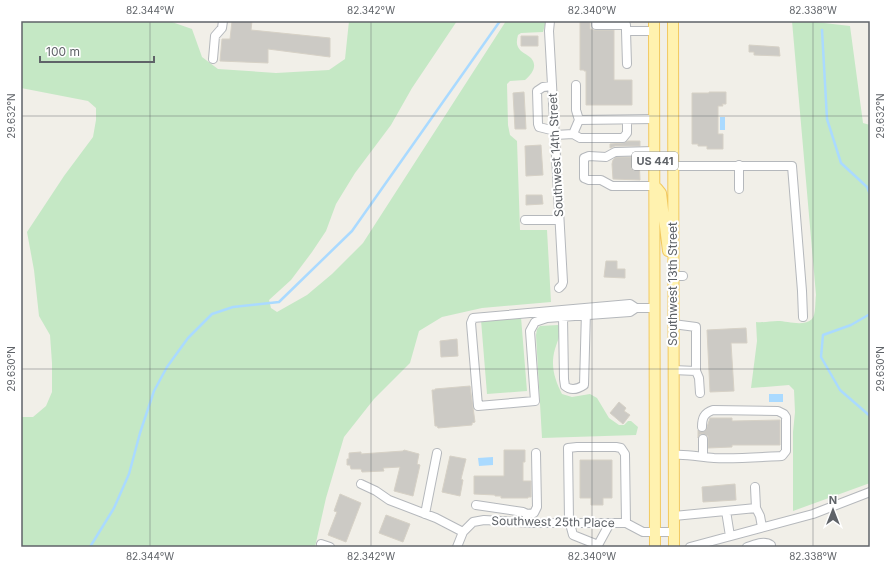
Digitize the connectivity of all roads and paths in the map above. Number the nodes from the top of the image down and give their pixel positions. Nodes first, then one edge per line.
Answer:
1 (223, 21) edge
2 (550, 21) edge
3 (596, 21) edge
4 (673, 21) edge
5 (654, 26) edge
6 (626, 31) junction
7 (213, 59) dead end
8 (627, 64) dead end
9 (576, 85) dead end
10 (552, 86) junction
11 (654, 119) junction
12 (579, 120) junction
13 (627, 120) junction
14 (555, 133) junction
15 (573, 134) junction
16 (655, 151) junction
17 (740, 165) junction
18 (655, 166) junction
19 (678, 166) junction
20 (655, 186) junction
21 (739, 190) dead end
22 (525, 220) dead end
23 (559, 220) junction
24 (673, 256) junction
25 (559, 288) dead end
26 (655, 308) junction
27 (586, 312) junction
28 (563, 317) junction
29 (803, 317) dead end
30 (673, 324) junction
31 (650, 349) junction
32 (673, 350) junction
33 (673, 370) junction
34 (696, 371) junction
35 (700, 393) dead end
36 (702, 427) dead end
37 (703, 439) dead end
38 (437, 453) dead end
39 (536, 453) dead end
40 (674, 455) junction
41 (702, 456) junction
42 (361, 484) dead end
43 (755, 487) dead end
44 (870, 492) edge
45 (476, 505) dead end
46 (756, 508) junction
47 (726, 511) junction
48 (425, 514) junction
49 (527, 514) junction
50 (674, 516) junction
51 (526, 523) junction
52 (570, 523) junction
53 (610, 523) junction
54 (626, 523) junction
55 (762, 527) junction
56 (655, 532) junction
57 (674, 532) junction
58 (462, 534) junction
59 (730, 536) junction
60 (321, 544) dead end
61 (598, 546) edge
62 (330, 547) edge
63 (457, 547) edge
64 (655, 547) edge
65 (674, 547) edge
66 (690, 547) edge
67 (747, 547) edge
68 (771, 547) edge

1 - 7 street
2 - 10 street, Southwest 14th Street
3 - 6 street
4 - 19 main road, Southwest 13th Street / US 441
5 - 6 street
5 - 11 main road, Southwest 13th Street / US 441
6 - 8 street
9 - 12 street
10 - 14 street, Southwest 14th Street
10 - 14 street
11 - 13 street
11 - 16 main road, Southwest 13th Street / US 441
12 - 13 street
12 - 15 street
13 - 15 street
14 - 15 street
14 - 23 street, Southwest 14th Street
16 - 18 main road, Southwest 13th Street / US 441
16 - 20 street
17 - 19 street
17 - 21 street
17 - 29 street
18 - 19 main road
18 - 20 main road, Southwest 13th Street / US 441
19 - 24 main road, Southwest 13th Street / US 441
20 - 24 main road
20 - 26 main road, Southwest 13th Street / US 441
22 - 23 street
23 - 25 street, Southwest 14th Street
24 - 30 main road, Southwest 13th Street / US 441
26 - 27 street
26 - 31 main road, Southwest 13th Street / US 441
27 - 28 street
27 - 28 street
27 - 28 street
30 - 32 main road, Southwest 13th Street / US 441
30 - 34 street
31 - 32 main road
31 - 56 main road, Southwest 13th Street / US 441
32 - 33 main road, Southwest 13th Street / US 441
33 - 34 street
33 - 40 main road, Southwest 13th Street / US 441
34 - 35 street
36 - 41 street
37 - 41 street
38 - 48 street
39 - 49 street
40 - 41 street
40 - 50 main road, Southwest 13th Street / US 441
42 - 48 street
43 - 46 street
44 - 55 street
45 - 49 street
46 - 47 street
46 - 55 street
47 - 50 street
47 - 59 street
48 - 58 street
49 - 51 street
50 - 57 main road, Southwest 13th Street / US 441
51 - 52 street, Southwest 25th Place
51 - 58 street, Southwest 25th Place
52 - 53 street, Southwest 25th Place
52 - 54 street
52 - 61 street
53 - 54 street, Southwest 25th Place
53 - 61 street
54 - 56 street, Southwest 25th Place
55 - 59 street
56 - 57 street, Southwest 25th Place
56 - 64 main road, Southwest 13th Street / US 441
57 - 65 main road, Southwest 13th Street / US 441
58 - 63 street
59 - 66 street
60 - 62 street
67 - 68 street

